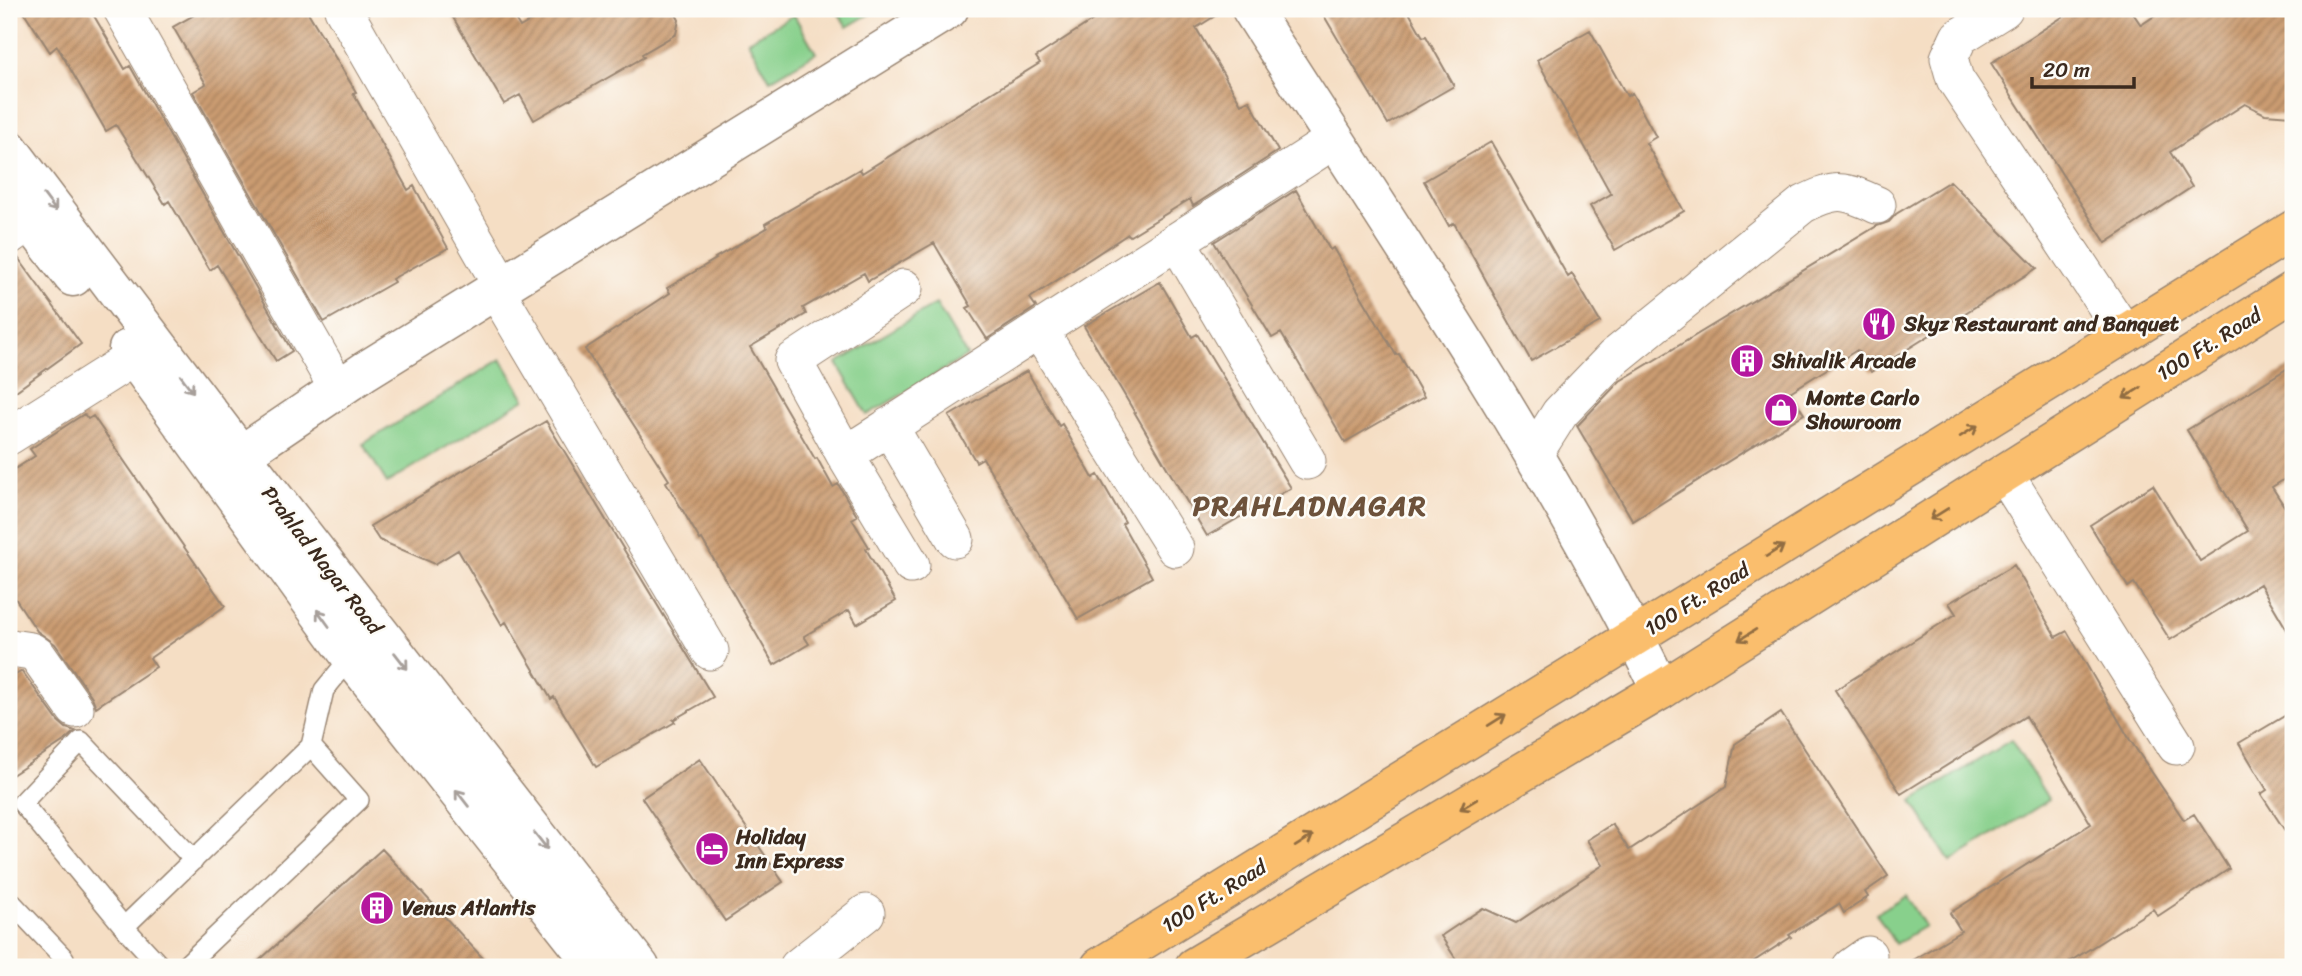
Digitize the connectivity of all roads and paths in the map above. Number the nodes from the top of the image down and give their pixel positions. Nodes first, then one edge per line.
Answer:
1 (122, 9) edge
2 (343, 9) edge
3 (949, 9) edge
4 (1251, 9) edge
5 (2004, 9) edge
6 (1334, 140) junction
7 (9, 149) edge
8 (1877, 205) dead end
9 (16, 217) edge
10 (2293, 230) edge
11 (1177, 241) junction
12 (499, 288) junction
13 (904, 288) dead end
14 (2293, 291) edge
15 (1039, 330) junction
16 (2125, 334) junction
17 (134, 357) junction
18 (338, 389) junction
19 (889, 426) junction
20 (9, 436) edge
21 (1534, 454) junction
22 (845, 455) junction
23 (1307, 461) dead end
24 (229, 463) junction
25 (2004, 473) junction
26 (955, 539) dead end
27 (1175, 548) dead end
28 (911, 565) dead end
29 (1635, 637) junction
30 (10, 649) edge
31 (710, 651) dead end
32 (351, 657) junction
33 (1661, 690) junction
34 (75, 709) dead end
35 (311, 746) junction
36 (2176, 746) dead end
37 (15, 808) edge
38 (194, 860) junction
39 (9, 900) edge
40 (866, 913) dead end
41 (124, 927) junction
42 (64, 958) dead end
43 (161, 967) edge
44 (184, 967) edge
45 (596, 967) edge
46 (640, 967) edge
47 (798, 967) edge
48 (1100, 967) edge
49 (1194, 967) edge

1 - 18 street
2 - 12 street
3 - 12 street
4 - 6 street
5 - 16 street
6 - 11 street
6 - 21 street
7 -> 24 street, Prahlad Nagar Road
8 - 21 street
9 - 17 street
10 - 16 main road, 100 Ft. Road
11 - 15 street
11 - 23 street
12 - 18 street
12 - 31 street
13 - 22 street
14 -> 25 main road, 100 Ft. Road
15 - 19 street
15 - 27 street
29 -> 16 main road, 100 Ft. Road
17 - 20 street
17 - 24 street
18 - 24 street
19 - 22 street
19 - 26 street
21 - 29 street
22 - 28 street
32 -> 24 street
24 -> 46 street, Prahlad Nagar Road
25 -> 33 main road, 100 Ft. Road
25 - 36 street
29 - 33 street
48 -> 29 main road, 100 Ft. Road
30 - 34 street
32 - 35 lane
45 -> 32 street
33 -> 49 main road, 100 Ft. Road
35 - 38 lane
35 - 44 lane
37 - 38 lane
37 - 41 lane
38 - 41 lane
39 - 42 lane
40 - 47 street
41 - 43 lane

